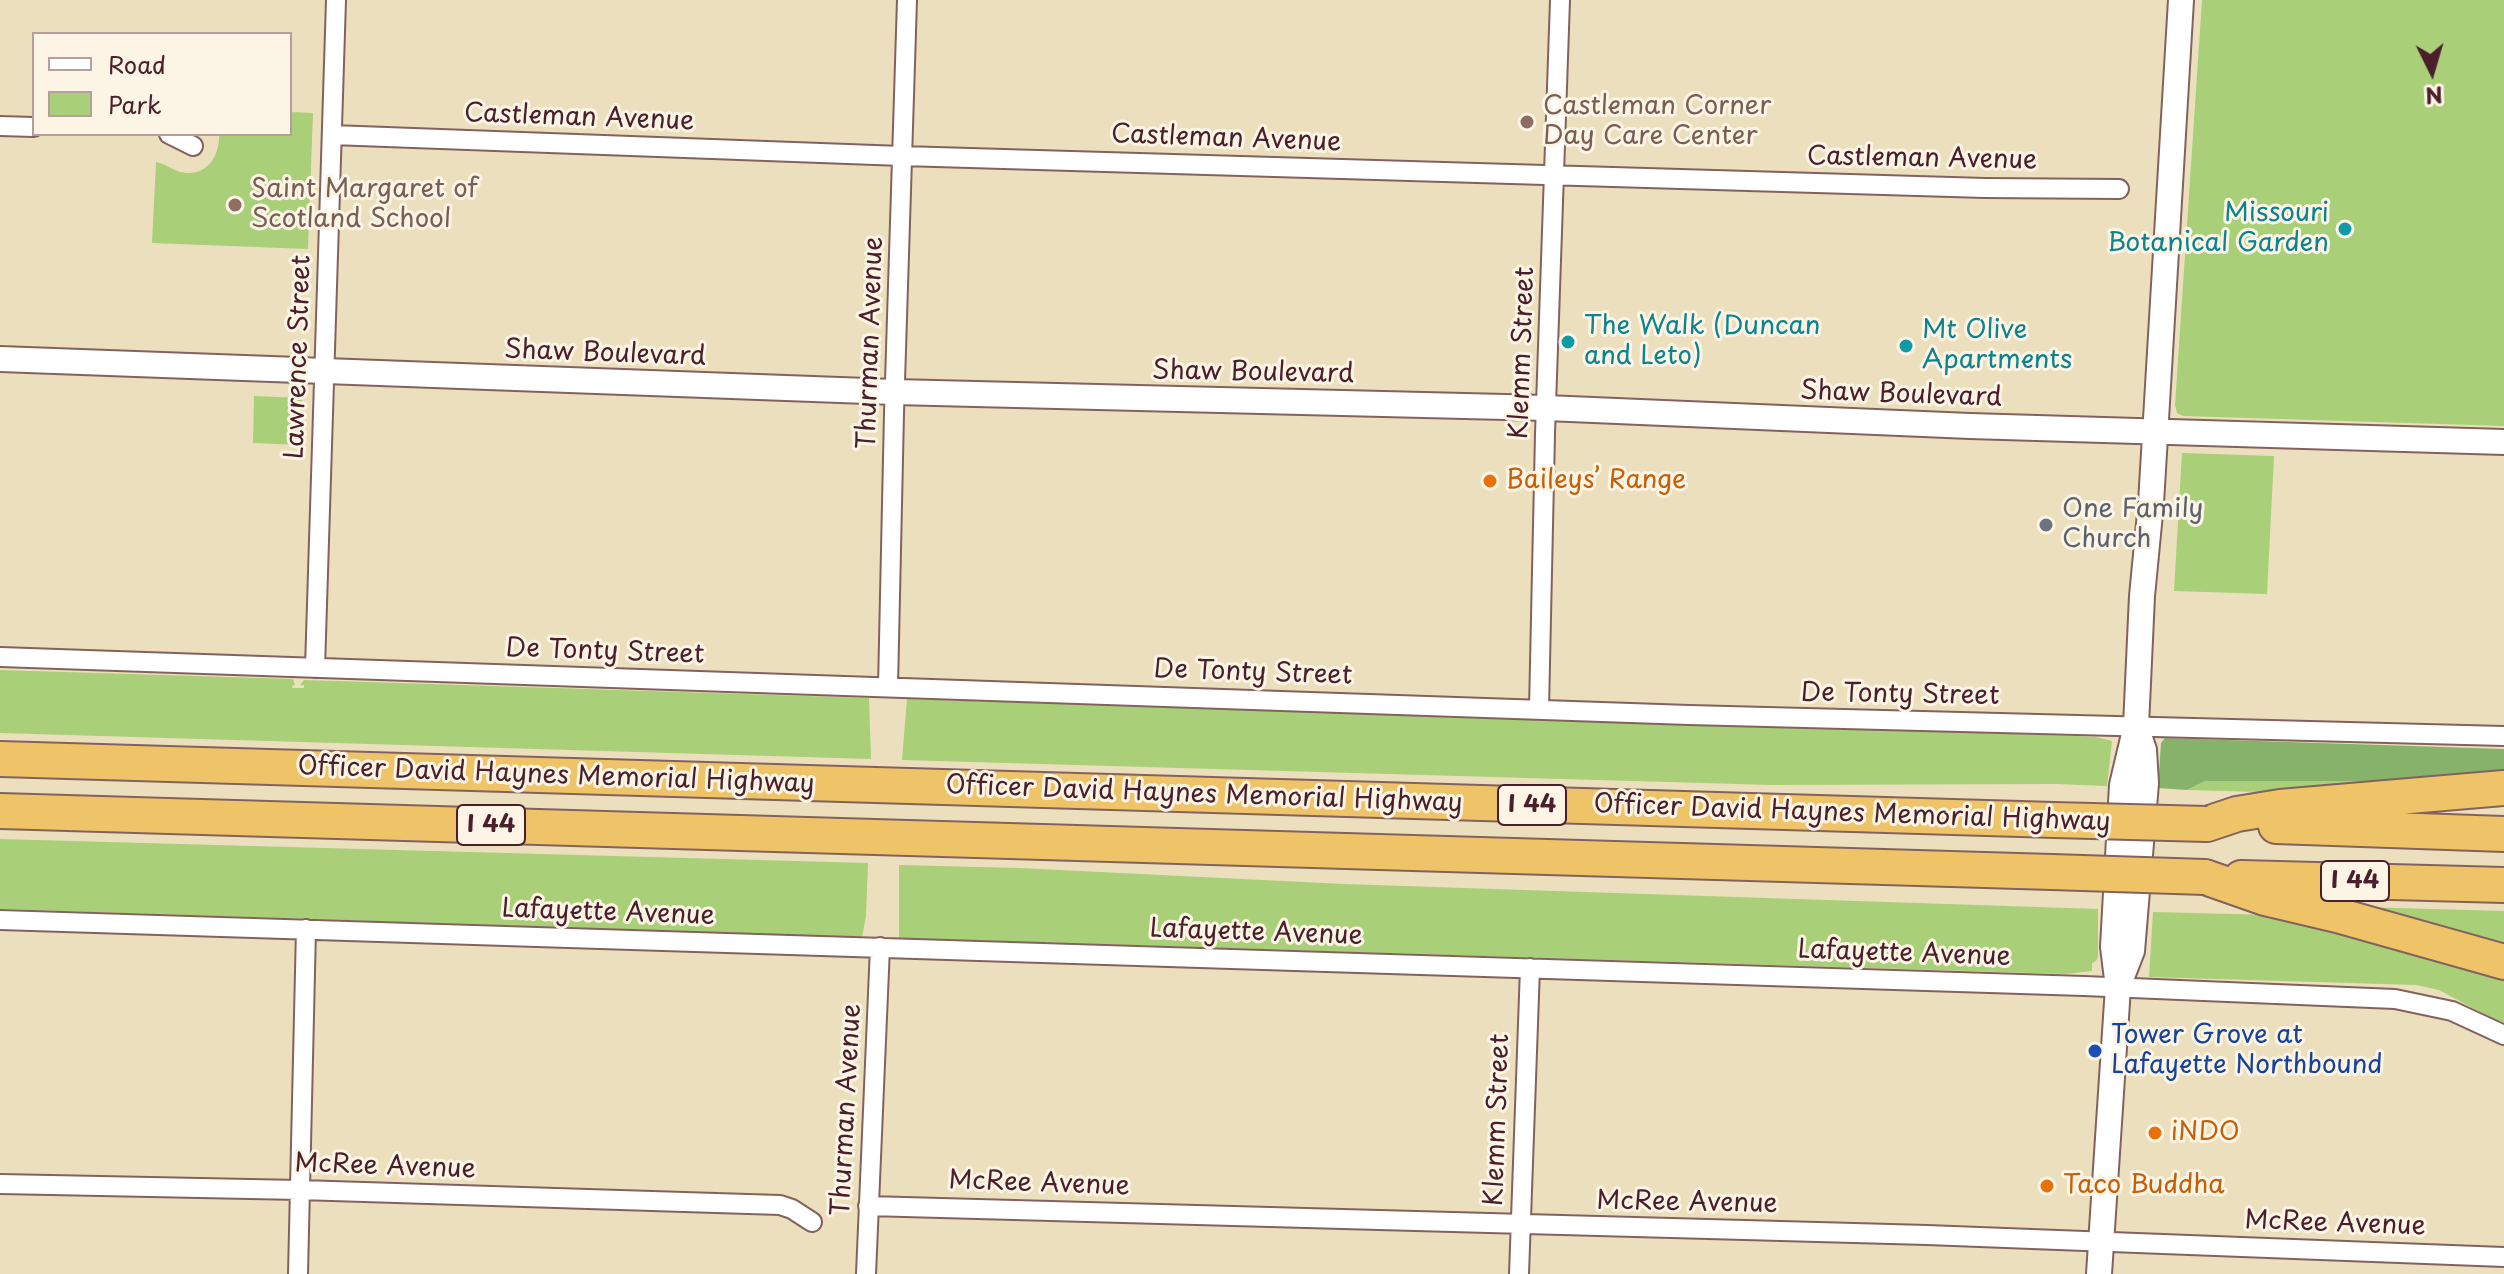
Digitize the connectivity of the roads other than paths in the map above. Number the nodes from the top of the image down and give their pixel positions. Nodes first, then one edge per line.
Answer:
1 (336, 0) edge
2 (907, 0) edge
3 (1560, 0) edge
4 (2181, 0) edge
5 (0, 126) edge
6 (32, 127) edge
7 (332, 135) junction
8 (173, 136) edge
9 (193, 146) dead end
10 (902, 156) junction
11 (1556, 175) junction
12 (2119, 189) dead end
13 (0, 359) edge
14 (324, 372) junction
15 (894, 392) junction
16 (1546, 408) junction
17 (2155, 431) junction
18 (2504, 442) edge
19 (0, 657) edge
20 (315, 668) junction
21 (888, 687) junction
22 (1539, 709) junction
23 (2136, 726) junction
24 (2504, 736) edge
25 (0, 759) edge
26 (2504, 788) edge
27 (0, 811) edge
28 (2207, 824) junction
29 (2504, 834) edge
30 (2205, 877) junction
31 (2504, 885) edge
32 (0, 920) edge
33 (306, 929) junction
34 (880, 947) junction
35 (2504, 962) edge
36 (1530, 968) junction
37 (2118, 987) junction
38 (2504, 1035) edge
39 (0, 1184) edge
40 (300, 1190) junction
41 (868, 1206) junction
42 (812, 1222) dead end
43 (1521, 1224) junction
44 (2101, 1241) junction
45 (2504, 1257) edge
46 (298, 1274) edge
47 (866, 1274) edge
48 (1519, 1274) edge
49 (2099, 1274) edge

1 - 7 street, Lawrence Street
2 - 10 street, Thurman Avenue
3 - 11 street, Klemm Street
4 - 17 street
5 - 6 street
7 - 10 street, Castleman Avenue
7 - 14 street, Lawrence Street
8 - 9 street
10 - 11 street, Castleman Avenue
10 - 15 street, Thurman Avenue
11 - 12 street, Castleman Avenue
11 - 16 street, Klemm Street
13 - 14 street, Shaw Boulevard
14 - 15 street, Shaw Boulevard
14 - 20 street, Lawrence Street
15 - 16 street, Shaw Boulevard
15 - 21 street, Thurman Avenue
16 - 17 street, Shaw Boulevard
16 - 22 street, Klemm Street
17 - 18 street, Shaw Boulevard
17 - 23 street
19 - 20 street, De Tonty Street
20 - 21 street, De Tonty Street
21 - 22 street, De Tonty Street
22 - 23 street, De Tonty Street
23 - 24 street, De Tonty Street
23 - 37 street
25 - 28 highway, Officer David Haynes Memorial Highway / I 44, bridge
26 - 28 highway
27 - 30 highway, Officer David Haynes Memorial Highway / I 44, bridge
28 - 29 highway, Officer David Haynes Memorial Highway / I 44
30 - 31 highway, Officer David Haynes Memorial Highway / I 44
30 - 35 highway
32 - 33 street, Lafayette Avenue
33 - 34 street, Lafayette Avenue
33 - 40 street
34 - 36 street, Lafayette Avenue
34 - 41 street, Thurman Avenue
36 - 37 street, Lafayette Avenue
36 - 43 street, Klemm Street
37 - 38 street, Lafayette Avenue
37 - 44 street
39 - 40 street, McRee Avenue
40 - 42 street, McRee Avenue
40 - 46 street
41 - 43 street, McRee Avenue
41 - 47 street, Thurman Avenue
43 - 44 street, McRee Avenue
43 - 48 street, Klemm Street
44 - 45 street, McRee Avenue
44 - 49 street

